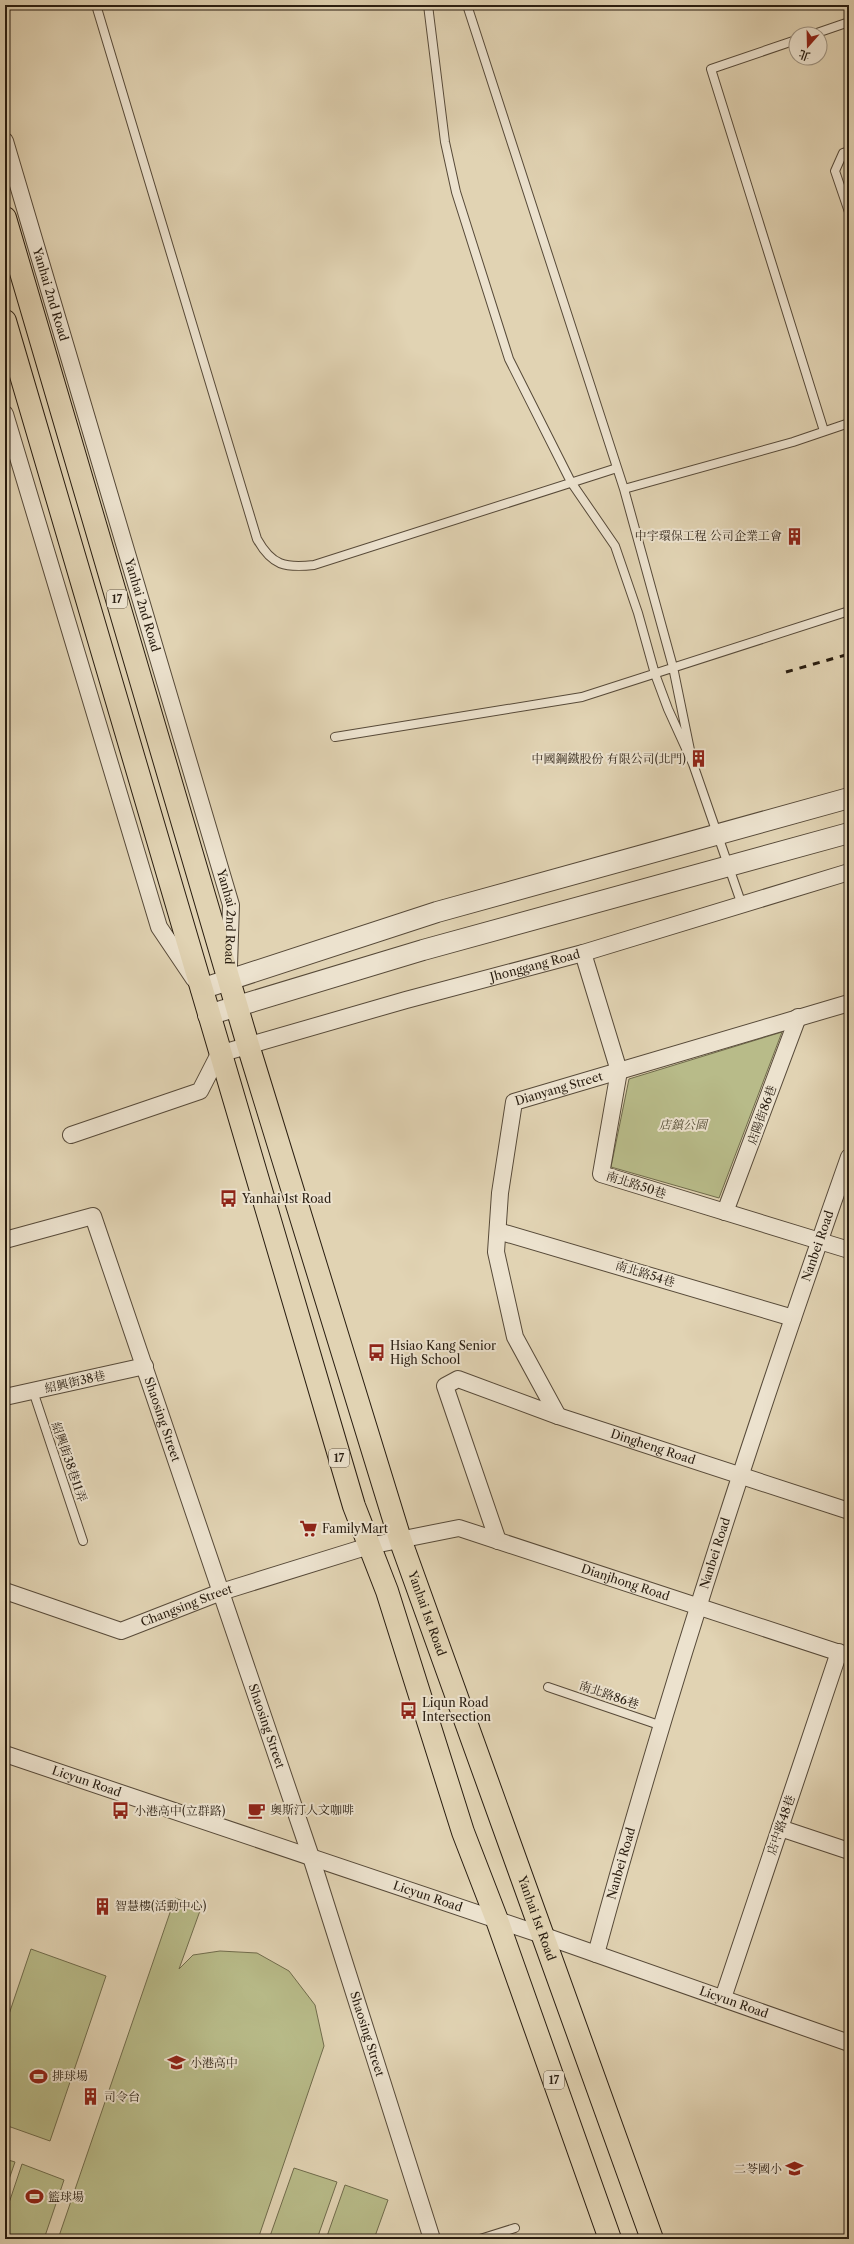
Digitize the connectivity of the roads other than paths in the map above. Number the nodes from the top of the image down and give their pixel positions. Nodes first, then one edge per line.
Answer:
1 (96, 5) edge
2 (428, 5) edge
3 (467, 5) edge
4 (849, 22) edge
5 (828, 29) edge
6 (788, 43) edge
7 (849, 150) edge
8 (6, 151) edge
9 (849, 212) edge
10 (5, 218) edge
11 (5, 321) edge
12 (5, 414) edge
13 (849, 423) edge
14 (824, 431) junction
15 (617, 468) junction
16 (572, 482) junction
17 (624, 489) junction
18 (849, 611) edge
19 (673, 667) junction
20 (655, 674) junction
21 (335, 737) dead end
22 (693, 764) junction
23 (849, 798) edge
24 (849, 833) edge
25 (717, 835) junction
26 (728, 866) junction
27 (849, 872) edge
28 (742, 904) junction
29 (583, 953) junction
30 (229, 979) junction
31 (201, 989) junction
32 (849, 1003) edge
33 (237, 1006) junction
34 (208, 1014) junction
35 (798, 1017) junction
36 (248, 1045) junction
37 (219, 1054) junction
38 (619, 1071) junction
39 (70, 1135) dead end
40 (849, 1157) edge
41 (725, 1212) junction
42 (498, 1231) junction
43 (5, 1240) edge
44 (819, 1241) junction
45 (849, 1250) edge
46 (793, 1318) junction
47 (145, 1366) junction
48 (33, 1391) junction
49 (5, 1397) edge
50 (558, 1416) junction
51 (742, 1476) junction
52 (849, 1511) edge
53 (400, 1539) junction
54 (83, 1541) dead end
55 (498, 1541) junction
56 (369, 1546) junction
57 (5, 1591) edge
58 (221, 1592) junction
59 (700, 1606) junction
60 (844, 1654) edge
61 (548, 1687) dead end
62 (662, 1726) junction
63 (5, 1754) edge
64 (780, 1828) junction
65 (849, 1851) edge
66 (311, 1857) junction
67 (497, 1920) junction
68 (542, 1935) junction
69 (596, 1954) junction
70 (722, 1998) junction
71 (849, 2043) edge
72 (515, 2228) dead end
73 (432, 2239) edge
74 (480, 2239) edge
75 (610, 2239) edge
76 (652, 2239) edge

1 - 16 lane
2 - 16 lane
3 - 15 lane
4 - 5 lane
6 - 14 lane
7 - 9 lane
8 - 30 street, Yanhai 2nd Road
10 - 30 main road, Yanhai 2nd Road / 17
11 - 31 main road, 17
12 - 31 street
13 - 14 lane
14 - 17 lane
15 - 16 lane
15 - 17 lane
16 - 20 lane
17 - 19 lane
18 - 19 lane
19 - 20 lane
19 - 22 lane
20 - 21 lane
20 - 22 lane
22 - 25 lane
23 - 25 street
24 - 26 street
25 - 26 lane
25 - 30 street
26 - 28 lane
26 - 33 street
27 - 28 street, Jhonggang Road
28 - 29 street, Jhonggang Road
29 - 36 street, Jhonggang Road
29 - 38 street, 南北路50巷
30 - 31 street
30 - 33 main road, Yanhai 1st Road / 17
31 - 34 main road, 17
32 - 35 street, Dianyang Street
33 - 34 street
33 - 36 main road, Yanhai 1st Road / 17
34 - 37 main road, 17
35 - 38 street, Dianyang Street
35 - 41 street, 店陽街86巷
36 - 37 street, Jhonggang Road
36 - 53 main road, Yanhai 1st Road / 17
37 - 39 street
37 - 56 main road, 17
38 - 41 street, 南北路50巷
38 - 42 street, Dianyang Street
40 - 44 street, Nanbei Road
41 - 44 street, 南北路50巷
42 - 46 street, 南北路54巷
42 - 50 street, Dianyang Street
43 - 47 street, Shaosing Street
44 - 45 street, 南北路50巷
44 - 46 street, Nanbei Road
46 - 51 street, Nanbei Road
47 - 48 street, 紹興街38巷
47 - 58 street, Shaosing Street
48 - 49 street, 紹興街38巷
48 - 54 lane, 紹興街38巷11弄
50 - 51 street, Dingheng Road
50 - 55 street, Dingheng Road
51 - 52 street, Dingheng Road
51 - 59 street, Nanbei Road
53 - 55 street, Dianjhong Road
53 - 56 street, Changsing Street
53 - 68 main road, Yanhai 1st Road / 17
55 - 59 street, Dianjhong Road
56 - 58 street, Changsing Street
56 - 67 main road, 17
57 - 58 street, Changsing Street
58 - 66 street, Shaosing Street
59 - 60 street, Dianjhong Road
59 - 62 street, Nanbei Road
60 - 64 street, 店中路48巷
61 - 62 lane, 南北路86巷
62 - 69 street, Nanbei Road
63 - 66 street, Licyun Road
64 - 65 street
64 - 70 street, 店中路48巷
66 - 67 street, Licyun Road
66 - 73 street, Shaosing Street
67 - 68 street, Licyun Road
67 - 75 main road, 17
68 - 69 street, Licyun Road
68 - 76 main road, Yanhai 1st Road / 17
69 - 70 street, Licyun Road
70 - 71 street, Licyun Road
72 - 74 lane

